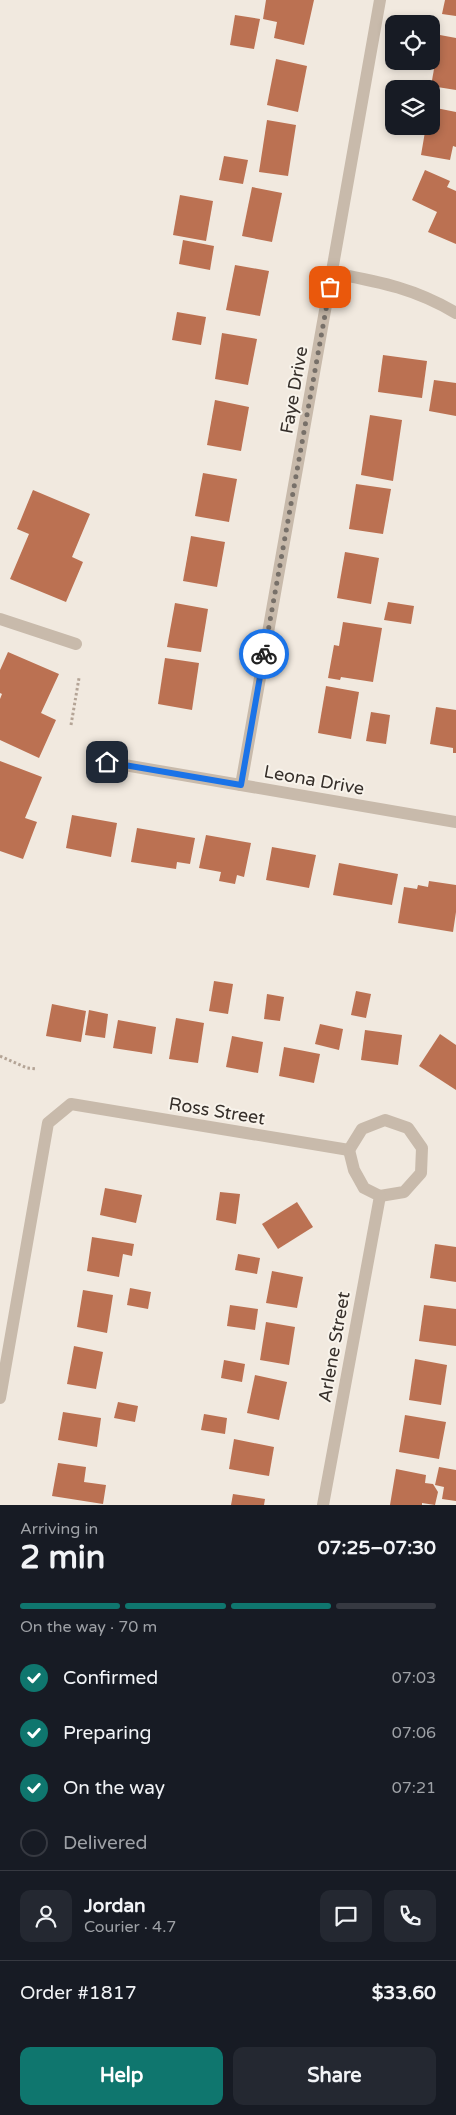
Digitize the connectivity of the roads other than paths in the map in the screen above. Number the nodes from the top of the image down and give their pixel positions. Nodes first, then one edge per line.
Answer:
1 (380, 0) edge
2 (333, 273) junction
3 (456, 313) edge
4 (0, 619) edge
5 (76, 644) dead end
6 (107, 762) dead end
7 (241, 785) junction
8 (456, 822) edge
9 (348, 1150) junction
10 (380, 1196) junction
11 (0, 1398) edge
12 (323, 1505) edge

1 - 2 street, Faye Drive
2 - 3 street
2 - 7 street, Faye Drive
4 - 5 street
6 - 7 street, Leona Drive
7 - 8 street, Leona Drive
9 - 10 street
9 - 10 street
9 - 11 street, Ross Street
10 - 12 street, Arlene Street

